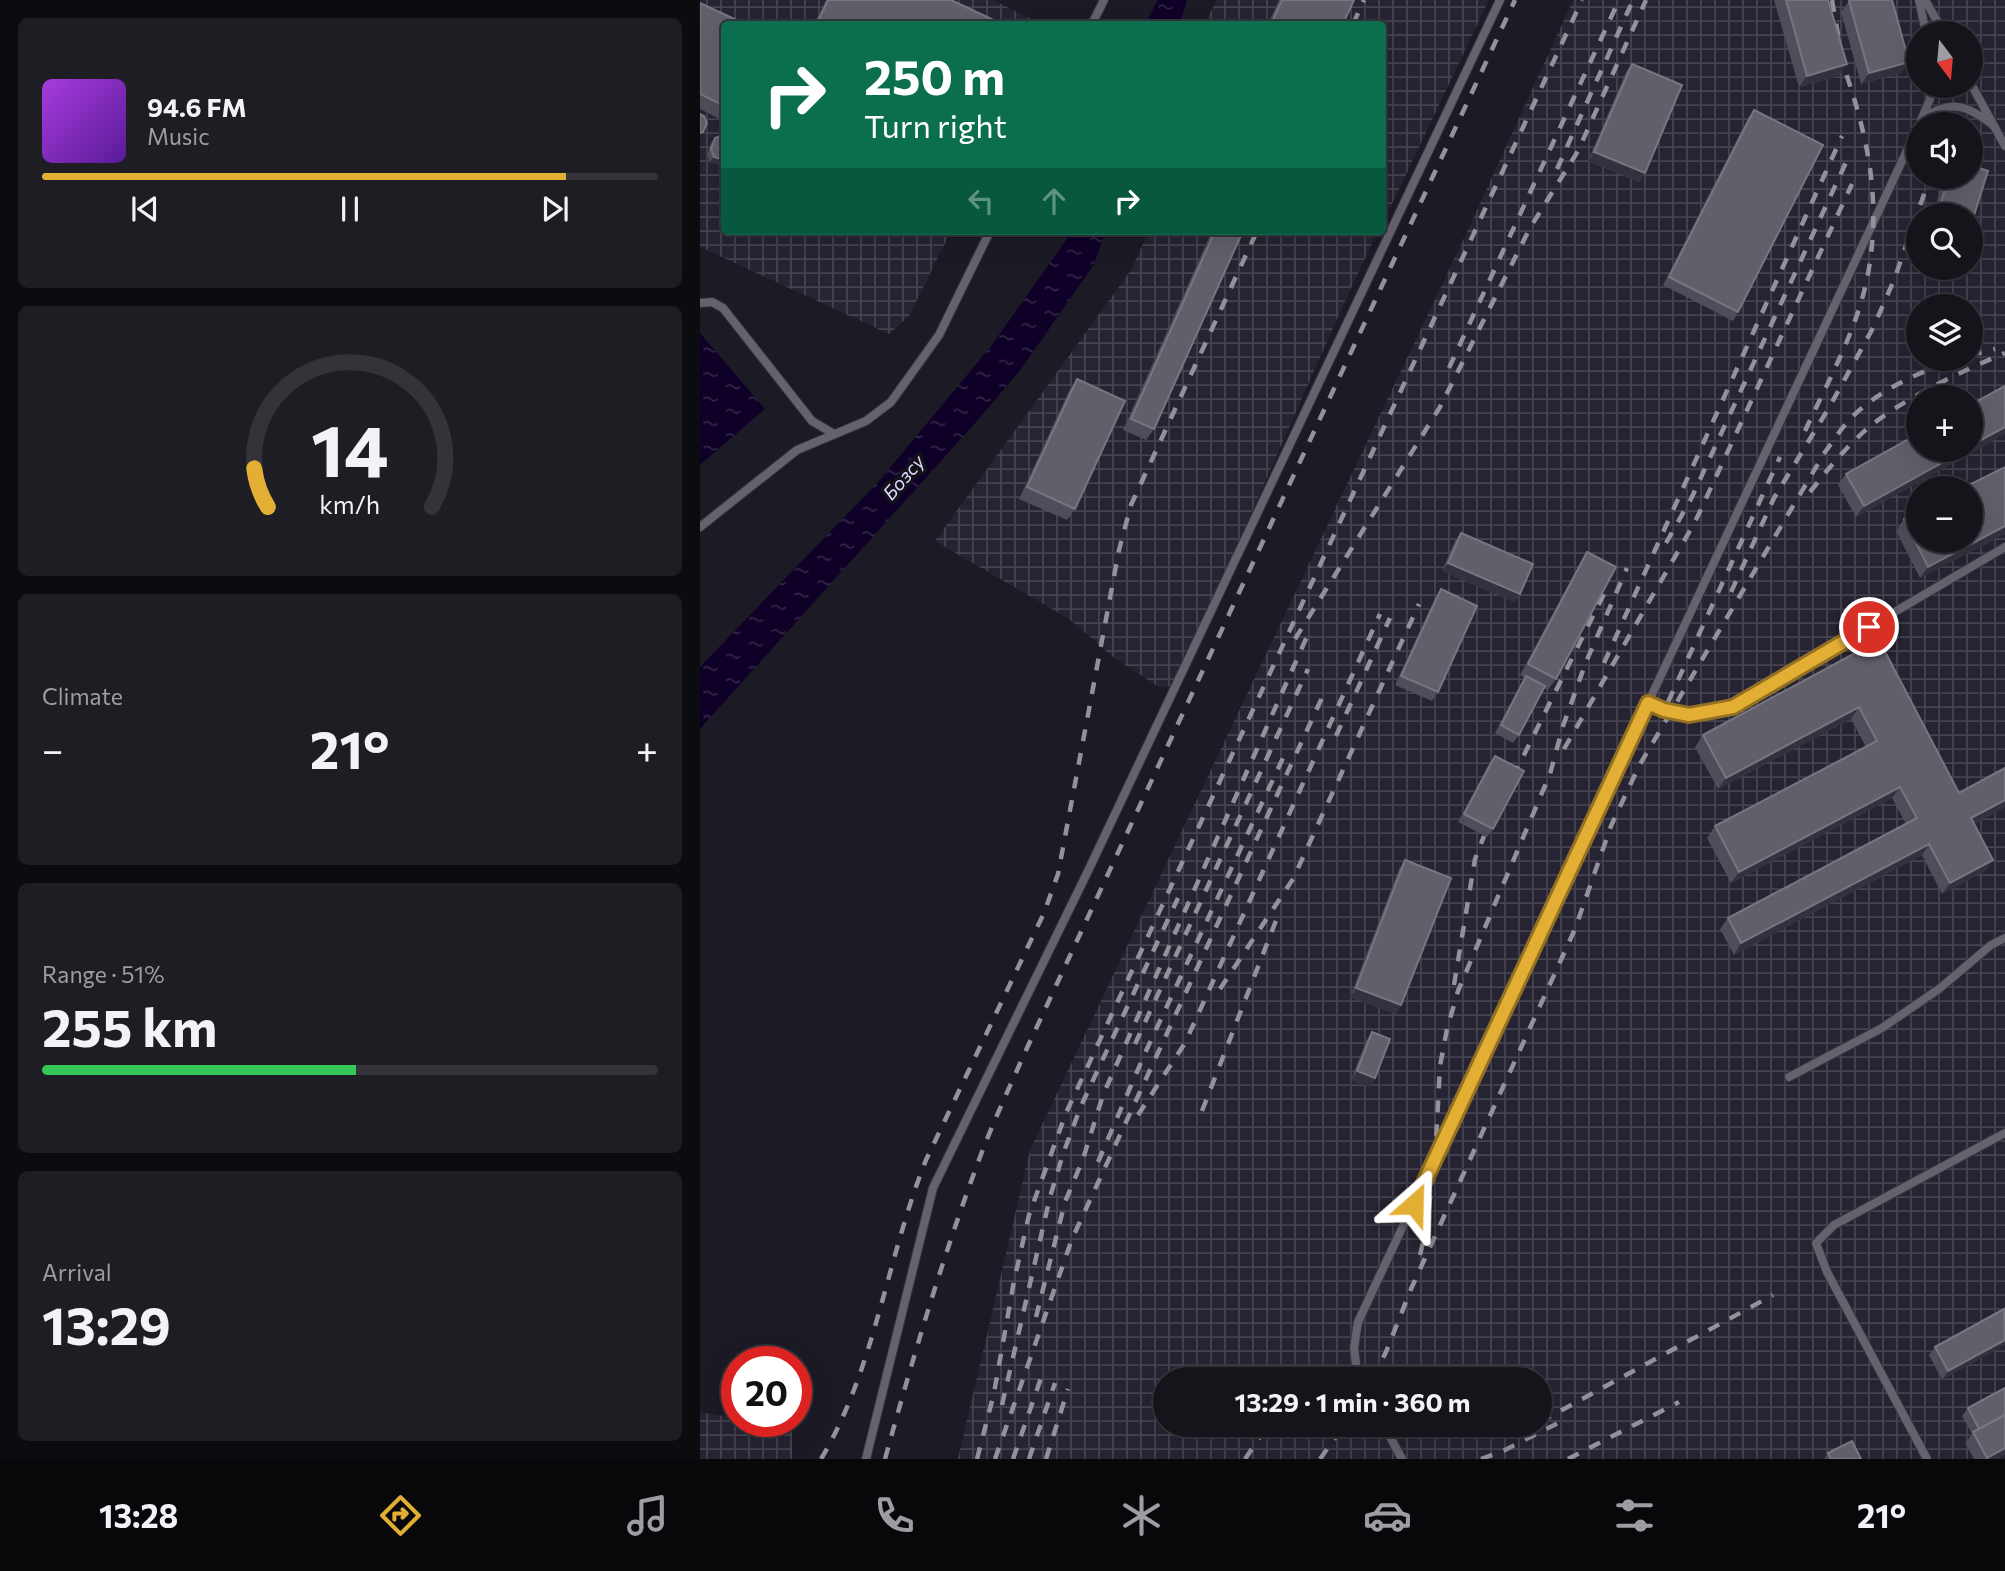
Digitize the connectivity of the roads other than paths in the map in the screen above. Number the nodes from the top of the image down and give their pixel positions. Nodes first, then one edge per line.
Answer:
1 (1104, 0) edge
2 (1500, 0) edge
3 (1922, 0) edge
4 (1094, 21) edge
5 (1925, 21) edge
6 (1936, 21) edge
7 (1979, 98) edge
8 (1932, 112) edge
9 (1976, 112) edge
10 (1983, 117) edge
11 (1994, 125) junction
12 (2005, 146) edge
13 (1906, 154) edge
14 (988, 235) edge
15 (700, 303) edge
16 (834, 434) junction
17 (700, 527) edge
18 (2005, 547) edge
19 (1648, 703) junction
20 (2005, 938) edge
21 (1789, 1077) dead end
22 (2005, 1133) edge
23 (1356, 1367) edge
24 (1390, 1437) edge
25 (866, 1459) edge
26 (1402, 1459) edge
27 (1927, 1459) edge

1 - 4 lane
2 - 25 lane
3 - 5 lane
3 - 6 lane
7 - 11 lane
8 - 9 lane
10 - 11 lane
11 - 12 lane
13 - 19 lane
14 - 16 lane
15 - 16 lane
16 - 17 lane
18 - 19 lane
19 - 23 lane
20 - 21 lane
22 - 27 lane
24 - 26 lane

